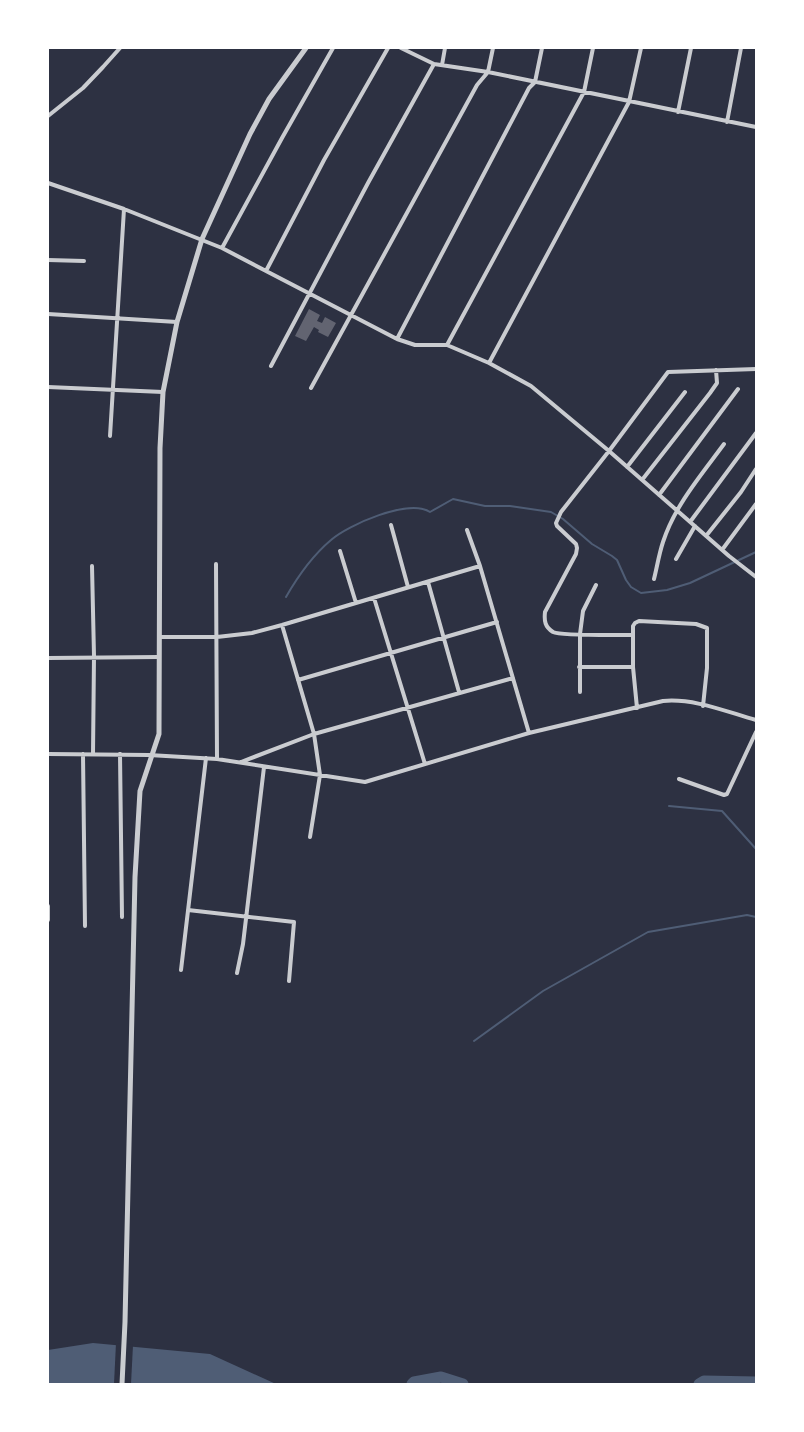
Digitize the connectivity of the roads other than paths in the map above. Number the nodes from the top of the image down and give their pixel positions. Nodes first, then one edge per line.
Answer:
1 (120, 48) edge
2 (306, 48) edge
3 (333, 48) edge
4 (388, 48) edge
5 (401, 48) edge
6 (446, 48) edge
7 (493, 48) edge
8 (542, 48) edge
9 (593, 48) edge
10 (641, 48) edge
11 (691, 48) edge
12 (741, 48) edge
13 (434, 64) junction
14 (442, 65) junction
15 (488, 72) junction
16 (535, 82) junction
17 (584, 92) junction
18 (629, 102) junction
19 (678, 112) junction
20 (48, 116) edge
21 (727, 122) junction
22 (756, 127) edge
23 (48, 183) edge
24 (124, 209) junction
25 (202, 239) junction
26 (222, 248) junction
27 (48, 260) edge
28 (84, 261) dead end
29 (266, 271) junction
30 (309, 295) junction
31 (48, 314) edge
32 (351, 316) junction
33 (117, 318) junction
34 (177, 322) junction
35 (397, 339) junction
36 (447, 345) junction
37 (489, 363) junction
38 (271, 366) dead end
39 (756, 369) edge
40 (716, 370) junction
41 (48, 387) edge
42 (311, 388) dead end
43 (113, 389) junction
44 (738, 389) dead end
45 (163, 392) junction
46 (685, 392) dead end
47 (756, 433) edge
48 (110, 436) dead end
49 (724, 444) dead end
50 (609, 451) junction
51 (627, 467) junction
52 (756, 469) edge
53 (642, 480) junction
54 (659, 495) junction
55 (756, 504) edge
56 (678, 511) junction
57 (690, 522) junction
58 (391, 525) dead end
59 (695, 526) junction
60 (467, 530) dead end
61 (706, 536) junction
62 (722, 550) junction
63 (340, 551) dead end
64 (676, 558) dead end
65 (216, 564) dead end
66 (92, 566) dead end
67 (480, 566) junction
68 (756, 577) edge
69 (654, 579) dead end
70 (428, 582) junction
71 (596, 585) dead end
72 (408, 587) junction
73 (374, 598) junction
74 (356, 603) junction
75 (497, 622) junction
76 (282, 625) junction
77 (580, 634) junction
78 (633, 635) junction
79 (160, 637) junction
80 (217, 637) junction
81 (443, 637) junction
82 (391, 653) junction
83 (94, 656) junction
84 (159, 657) junction
85 (48, 658) edge
86 (579, 667) junction
87 (633, 667) junction
88 (513, 678) junction
89 (298, 680) junction
90 (459, 692) junction
91 (580, 692) dead end
92 (703, 706) junction
93 (407, 708) junction
94 (637, 708) junction
95 (756, 720) edge
96 (756, 732) edge
97 (529, 733) junction
98 (314, 734) junction
99 (48, 754) edge
100 (83, 754) junction
101 (93, 754) junction
102 (120, 754) junction
103 (153, 755) junction
104 (206, 758) junction
105 (217, 759) junction
106 (241, 762) junction
107 (424, 764) junction
108 (264, 767) junction
109 (320, 775) junction
110 (679, 779) dead end
111 (310, 837) dead end
112 (48, 906) edge
113 (188, 910) junction
114 (122, 917) dead end
115 (246, 917) junction
116 (48, 920) edge
117 (85, 926) dead end
118 (181, 970) dead end
119 (237, 973) dead end
120 (289, 981) dead end
121 (122, 1384) edge

1 - 20 street
2 - 25 street
3 - 26 street
4 - 29 street
5 - 13 street
6 - 14 street
7 - 15 street
8 - 16 street
9 - 17 street
10 - 18 street
11 - 19 street
12 - 21 street
13 - 14 street
13 - 30 street
14 - 15 street
15 - 16 street
15 - 32 street
16 - 17 street
16 - 35 street
17 - 18 street
17 - 36 street
18 - 19 street
18 - 37 street
19 - 21 street
21 - 22 street
23 - 24 street
24 - 25 street
24 - 33 street
25 - 26 street
25 - 34 street
26 - 29 street
27 - 28 street
29 - 30 street
30 - 32 street
30 - 38 street
31 - 33 street
32 - 35 street
32 - 42 street
33 - 34 street
33 - 43 street
34 - 45 street
35 - 36 street
36 - 37 street
37 - 50 street
39 - 40 street
40 - 50 street
40 - 53 street
41 - 43 street
43 - 45 street
43 - 48 street
44 - 54 street
45 - 79 street
46 - 51 street
47 - 57 street
49 - 56 street
50 - 51 street
50 - 77 street
51 - 53 street
52 - 61 street
53 - 54 street
54 - 56 street
55 - 62 street
56 - 57 street
56 - 69 street
57 - 59 street
58 - 72 street
59 - 61 street
59 - 64 street
60 - 67 street
61 - 62 street
62 - 68 street
63 - 74 street
65 - 80 street
66 - 83 street
67 - 70 street
67 - 75 street
70 - 72 street
70 - 81 street
71 - 77 street
72 - 73 street
73 - 74 street
73 - 82 street
74 - 76 street
75 - 81 street
75 - 88 street
76 - 80 street
76 - 89 street
77 - 78 street
77 - 86 street
78 - 87 street
78 - 92 street
79 - 80 street
79 - 84 street
80 - 105 street
81 - 82 street
81 - 90 street
82 - 89 street
82 - 93 street
83 - 84 street
83 - 85 street
83 - 101 street
84 - 103 street
86 - 87 street
86 - 91 street
87 - 94 street
88 - 90 street
88 - 97 street
89 - 98 street
90 - 93 street
92 - 94 street
92 - 95 street
93 - 98 street
93 - 107 street
94 - 97 street
96 - 110 street
97 - 107 street
98 - 106 street
98 - 109 street
99 - 100 street
100 - 101 street
100 - 117 street
101 - 102 street
102 - 103 street
102 - 114 street
103 - 104 street
103 - 121 street
104 - 105 street
104 - 113 street
105 - 106 street
106 - 108 street
107 - 109 street
108 - 109 street
108 - 115 street
109 - 111 street
112 - 116 street
113 - 115 street
113 - 118 street
115 - 119 street
115 - 120 street

